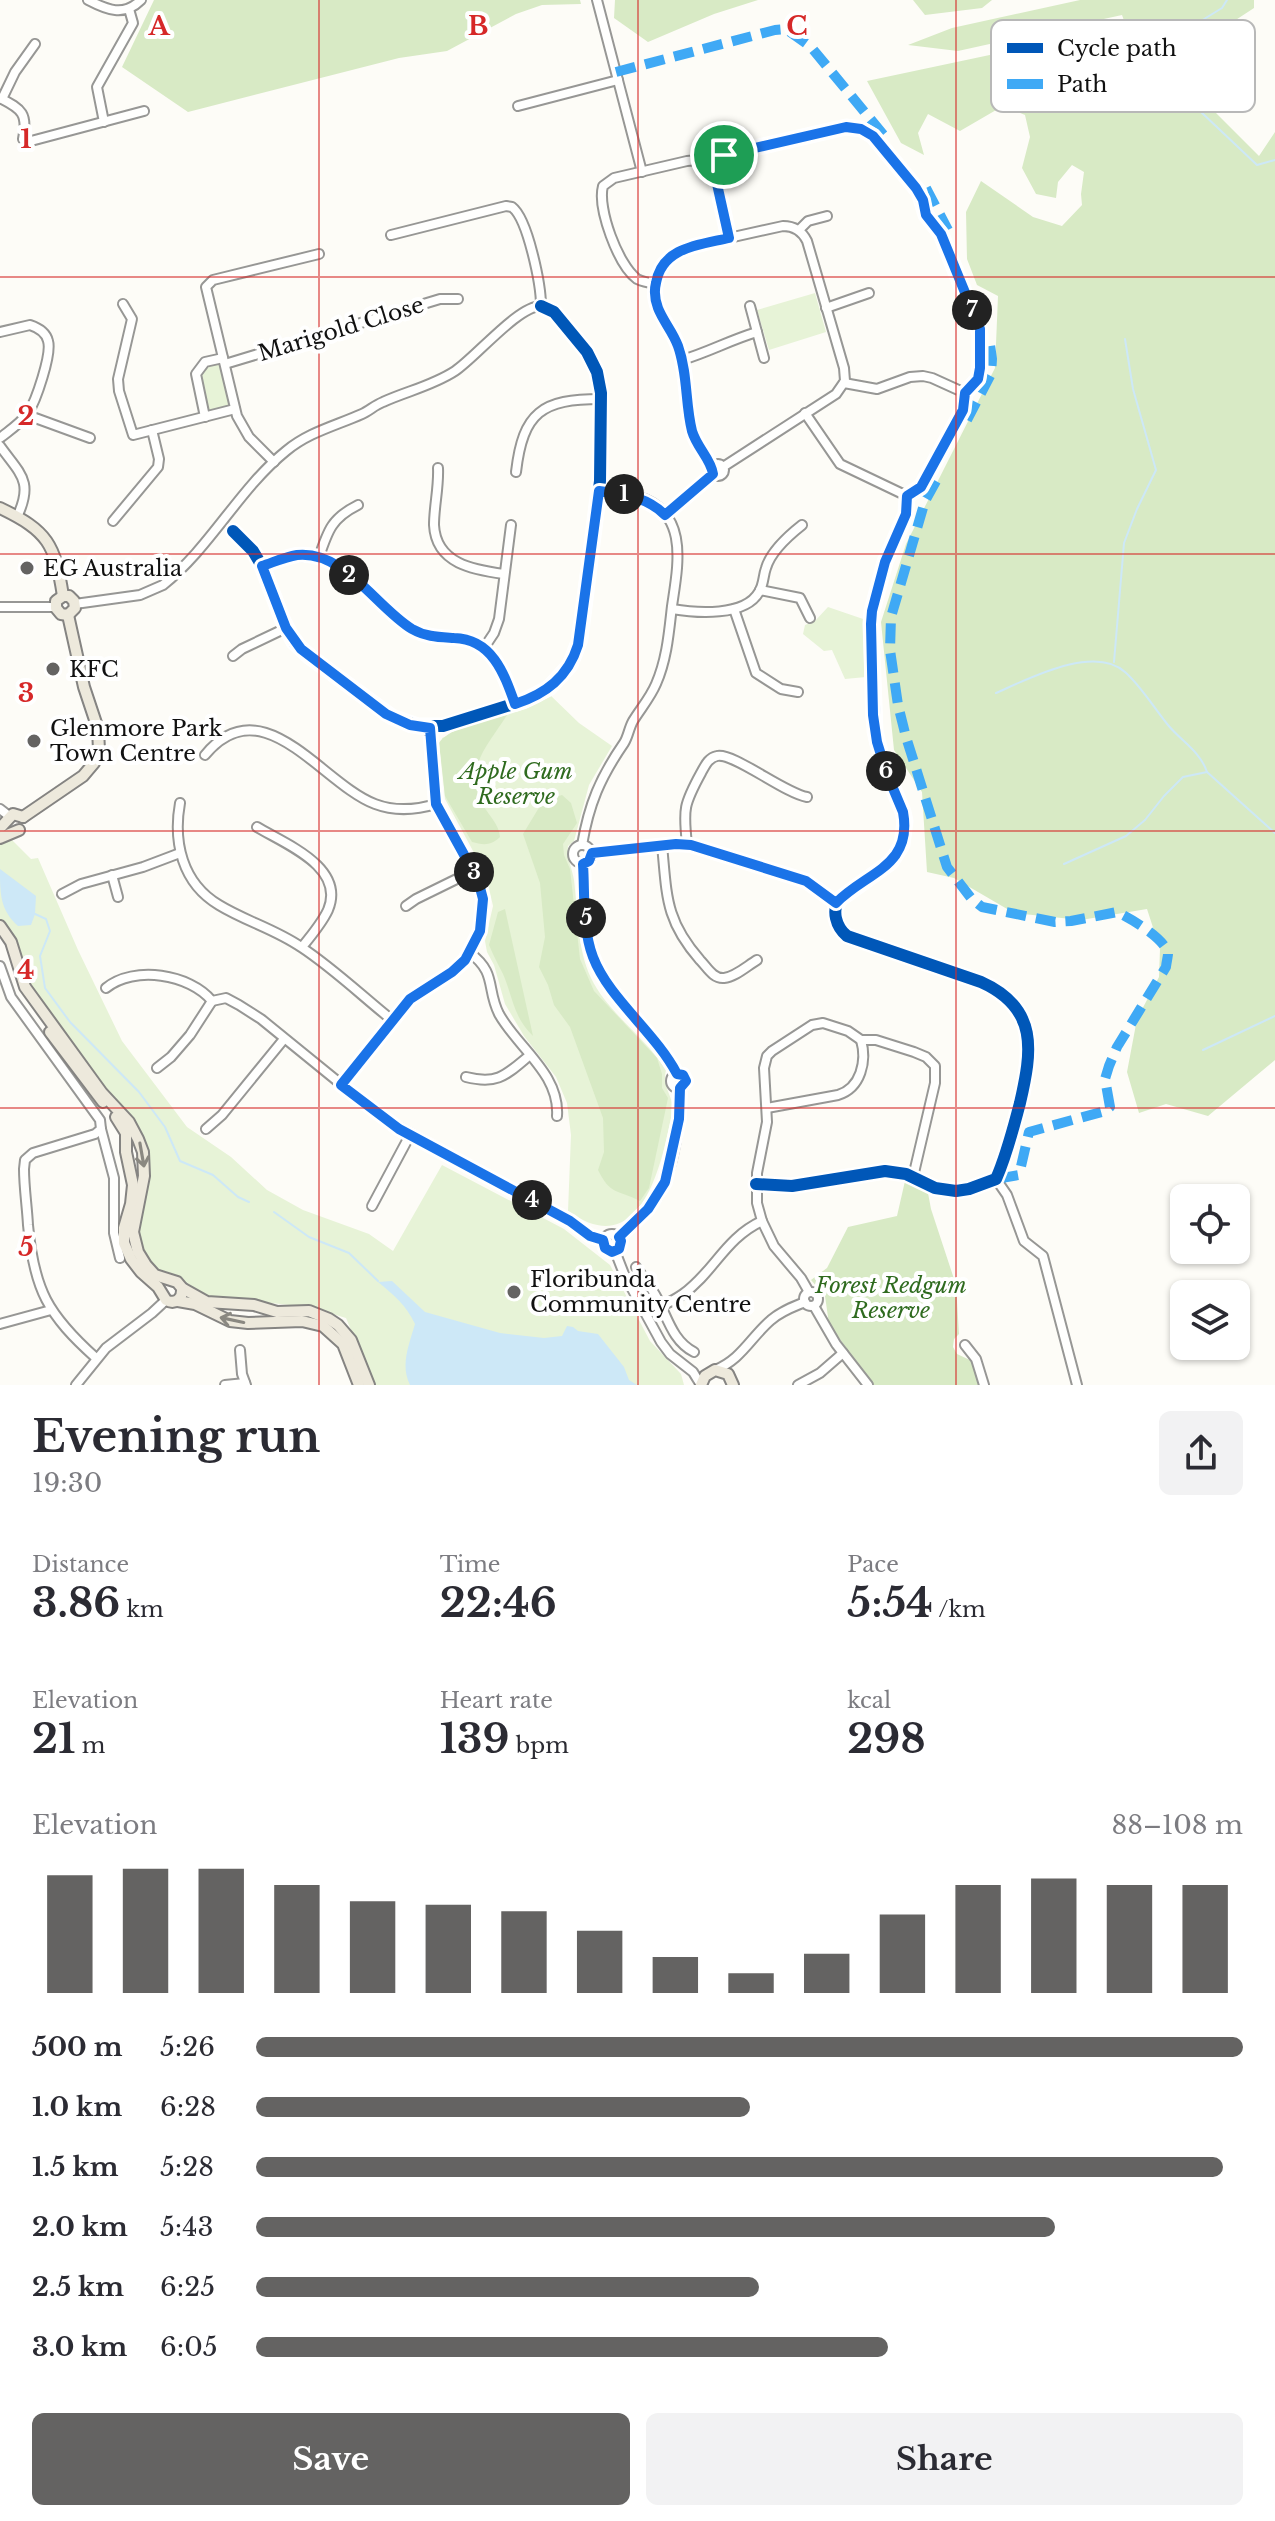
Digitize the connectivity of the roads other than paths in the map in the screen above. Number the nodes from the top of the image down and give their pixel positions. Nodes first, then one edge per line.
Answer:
1 (88, 0) edge
2 (141, 0) edge
3 (597, 0) edge
4 (129, 9) junction
5 (35, 44) dead end
6 (618, 80) junction
7 (1, 99) edge
8 (518, 106) dead end
9 (144, 111) dead end
10 (104, 122) junction
11 (716, 166) junction
12 (642, 172) junction
13 (827, 216) dead end
14 (799, 230) junction
15 (391, 235) dead end
16 (729, 238) junction
17 (319, 254) dead end
18 (656, 284) junction
19 (869, 293) dead end
20 (458, 299) dead end
21 (123, 304) dead end
22 (541, 306) junction
23 (750, 306) dead end
24 (826, 308) junction
25 (0, 332) edge
26 (757, 332) junction
27 (764, 358) dead end
28 (682, 360) junction
29 (224, 361) junction
30 (844, 383) junction
31 (965, 393) junction
32 (601, 399) junction
33 (235, 409) junction
34 (805, 413) junction
35 (27, 415) junction
36 (205, 417) junction
37 (152, 430) junction
38 (0, 438) edge
39 (90, 438) dead end
40 (0, 446) edge
41 (274, 462) junction
42 (438, 468) dead end
43 (717, 469) junction
44 (516, 472) dead end
45 (599, 491) junction
46 (907, 496) junction
47 (358, 505) dead end
48 (0, 508) edge
49 (665, 515) junction
50 (17, 517) junction
51 (113, 521) dead end
52 (511, 525) dead end
53 (802, 525) dead end
54 (233, 531) dead end
55 (319, 557) junction
56 (262, 566) junction
57 (504, 574) junction
58 (760, 590) junction
59 (63, 596) junction
60 (75, 604) junction
61 (0, 607) edge
62 (55, 607) junction
63 (672, 609) junction
64 (734, 609) junction
65 (68, 615) junction
66 (810, 618) dead end
67 (286, 628) junction
68 (484, 648) junction
69 (233, 656) dead end
70 (798, 692) dead end
71 (515, 704) junction
72 (430, 728) junction
73 (205, 755) dead end
74 (807, 797) dead end
75 (180, 803) dead end
76 (436, 804) junction
77 (23, 817) junction
78 (4, 818) edge
79 (257, 827) dead end
80 (19, 830) junction
81 (0, 838) edge
82 (687, 844) junction
83 (582, 845) junction
84 (662, 845) junction
85 (180, 853) junction
86 (592, 853) junction
87 (583, 864) junction
88 (473, 871) junction
89 (112, 875) junction
90 (62, 894) dead end
91 (118, 897) dead end
92 (836, 903) junction
93 (406, 906) dead end
94 (0, 926) edge
95 (0, 936) edge
96 (302, 947) junction
97 (470, 953) junction
98 (757, 960) dead end
99 (0, 966) edge
100 (106, 988) dead end
101 (212, 1001) junction
102 (392, 1020) junction
103 (284, 1039) junction
104 (861, 1040) junction
105 (530, 1055) junction
106 (157, 1068) dead end
107 (466, 1077) dead end
108 (341, 1085) junction
109 (767, 1108) junction
110 (557, 1116) dead end
111 (206, 1129) dead end
112 (98, 1132) junction
113 (410, 1135) junction
114 (913, 1177) junction
115 (996, 1179) junction
116 (756, 1184) junction
117 (372, 1206) dead end
118 (762, 1221) junction
119 (619, 1237) junction
120 (603, 1240) junction
121 (615, 1251) junction
122 (120, 1258) dead end
123 (636, 1267) dead end
124 (170, 1281) junction
125 (182, 1288) junction
126 (163, 1296) junction
127 (178, 1301) junction
128 (809, 1304) junction
129 (661, 1306) junction
130 (51, 1310) junction
131 (0, 1324) edge
132 (965, 1345) dead end
133 (240, 1350) dead end
134 (694, 1352) dead end
135 (843, 1353) junction
136 (741, 1354) junction
137 (96, 1358) junction
138 (689, 1368) junction
139 (714, 1371) junction
140 (245, 1384) edge
141 (733, 1384) edge
142 (76, 1385) edge
143 (225, 1385) edge
144 (359, 1385) edge
145 (369, 1385) edge
146 (701, 1385) edge
147 (798, 1385) edge
148 (868, 1385) edge
149 (984, 1385) edge
150 (1077, 1385) edge

1 - 4 street
2 - 4 street
3 - 6 street
4 - 10 street
5 - 7 street
6 - 8 street
6 - 12 street
7 - 10 street
9 - 10 street
11 - 12 street
11 - 16 street
11 - 31 street
12 - 18 street
13 - 14 street
14 - 16 street
14 - 24 street
15 - 22 street
16 - 18 street
17 - 29 street
18 - 28 street
19 - 24 street
20 - 29 street, Marigold Close
21 - 37 street
22 - 32 street
22 - 41 street
23 - 26 street
24 - 30 street
25 - 35 street
26 - 27 street
26 - 28 street
28 - 43 street
29 - 33 street
29 - 36 street
30 - 31 street
30 - 34 street
31 - 46 street
32 - 44 street
32 - 45 street
33 - 36 street
33 - 41 street
34 - 43 street
34 - 46 street
35 - 38 street
35 - 39 street
36 - 37 street
37 - 51 street
40 - 50 street
41 - 60 street
42 - 57 street
43 - 49 street
45 - 49 street
45 - 71 street
46 - 92 street
47 - 55 street
48 - 50 main road
49 - 63 street
50 - 59 main road
52 - 57 street
53 - 58 street
54 - 56 street
55 - 56 street
55 - 68 street
56 - 67 street
57 - 68 street
58 - 64 street
58 - 66 street
59 - 60 main road
59 - 62 main road
60 - 65 main road
61 - 62 street
62 - 65 main road
63 - 64 street
63 - 83 street
64 - 70 street
65 - 77 main road
67 - 69 street
67 - 72 street
68 - 71 street
71 - 72 street
72 - 76 street
73 - 76 street
74 - 82 street
75 - 85 street
76 - 88 street
77 - 78 main road
77 - 80 main road
78 - 80 main road
79 - 96 street
80 - 81 main road
82 - 84 street
82 - 92 street
83 - 86 street
83 - 87 street
84 - 86 street
84 - 98 street
85 - 89 street
85 - 96 street
86 - 87 street
87 - 119 street
88 - 93 street
88 - 97 street
89 - 90 street
89 - 91 street
92 - 115 street
94 -> 124 main road
95 - 126 main road
96 - 102 street
97 - 102 street
97 - 105 street
99 - 112 street
100 - 101 street
101 - 103 street
101 - 106 street
102 - 108 street
103 - 108 street
103 - 111 street
104 - 109 street
104 - 109 street
104 - 114 street
105 - 107 street
105 - 110 street
108 - 113 street
109 - 116 street
112 - 122 street
112 - 130 street
113 - 117 street
113 - 120 street
114 - 115 street
114 - 116 street
115 - 150 street
116 - 118 street
118 - 128 street
118 - 129 street
119 - 120 street
119 - 121 street
120 - 121 street
121 - 138 street
123 - 129 street
124 - 125 main road
124 - 126 main road
125 - 127 main road
125 - 145 main road
126 - 127 main road
126 - 137 street
144 -> 127 main road
128 - 135 street
128 - 136 street
129 - 134 street
130 - 131 street
130 - 137 street
132 - 149 street
133 - 140 street
135 - 147 street
135 - 148 street
136 - 139 street
136 - 141 street
137 - 142 street
138 - 139 street
138 - 146 street
139 - 141 main road
139 - 146 main road
140 - 143 street

